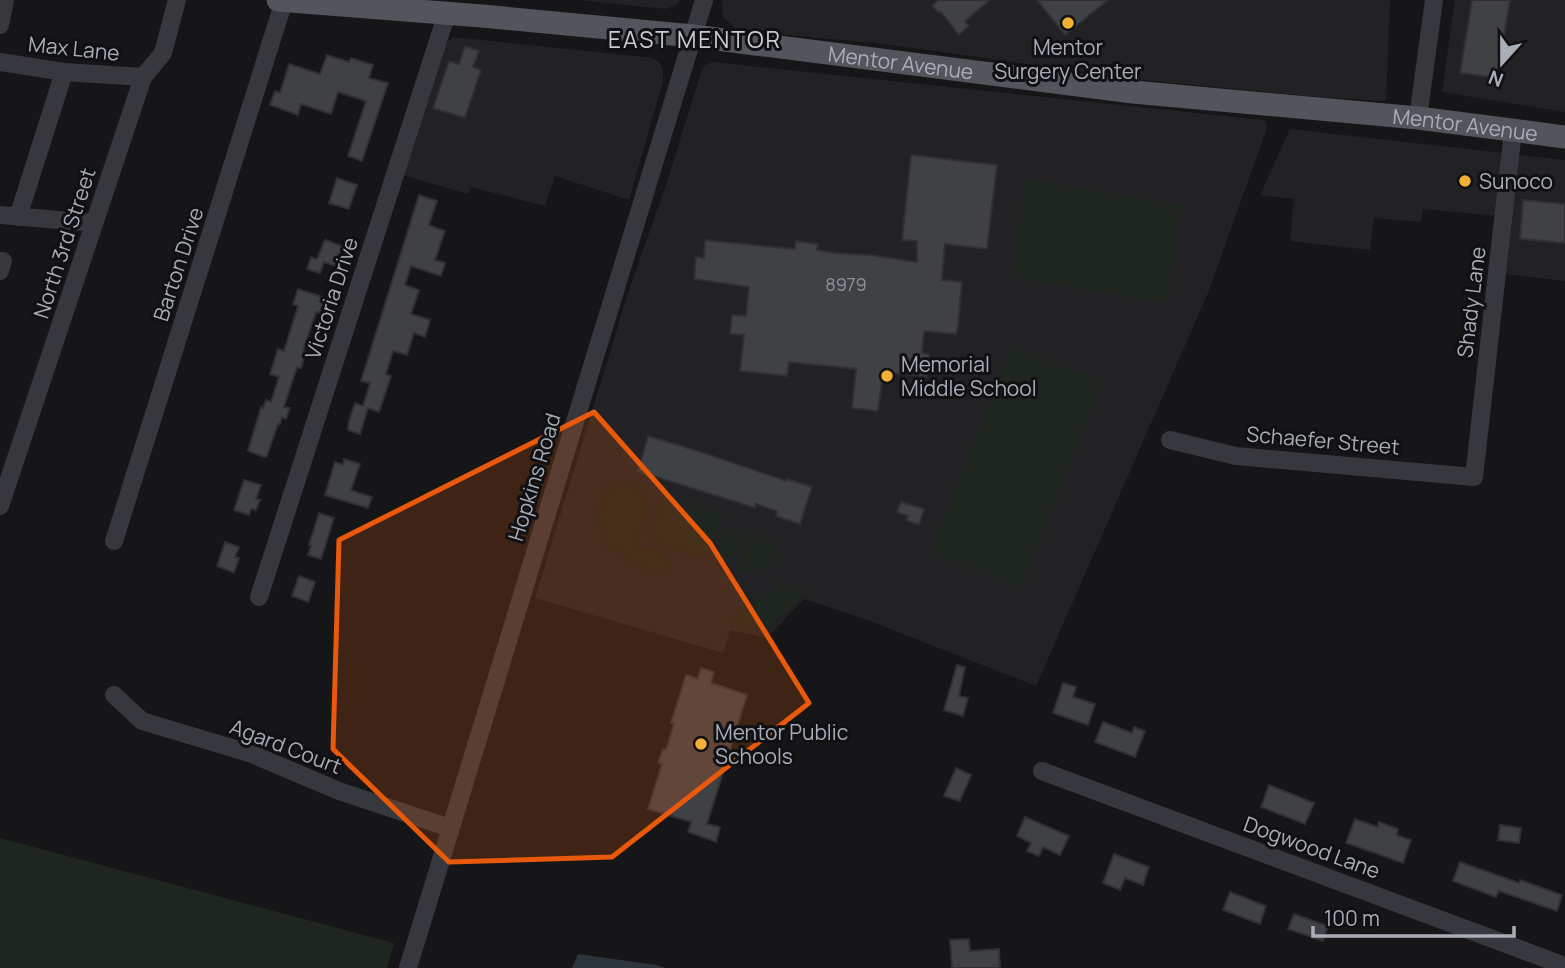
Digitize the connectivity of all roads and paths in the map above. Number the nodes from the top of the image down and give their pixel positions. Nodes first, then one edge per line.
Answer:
1 (5, 0) edge
2 (177, 0) edge
3 (278, 0) edge
4 (704, 0) edge
5 (1434, 0) edge
6 (284, 1) edge
7 (447, 13) junction
8 (0, 25) edge
9 (693, 36) junction
10 (0, 62) edge
11 (64, 72) junction
12 (143, 77) junction
13 (1418, 118) junction
14 (1513, 131) junction
15 (1565, 136) edge
16 (0, 215) edge
17 (18, 217) junction
18 (94, 223) junction
19 (1170, 440) dead end
20 (1474, 478) joint
21 (0, 506) edge
22 (114, 541) dead end
23 (259, 597) dead end
24 (114, 695) dead end
25 (1042, 771) dead end
26 (450, 828) junction
27 (1565, 966) edge
28 (408, 968) edge

1 - 8 street
2 - 12 street, North 3rd Street
3 - 6 main road, Mentor Avenue
4 - 9 street, Hopkins Road
5 - 13 street
6 - 7 main road, Mentor Avenue
6 - 22 street, Barton Drive
7 - 9 main road, Mentor Avenue
7 - 23 street, Victoria Drive
9 - 13 main road, Mentor Avenue
9 - 26 street, Hopkins Road
10 - 11 street, Max Lane
11 - 12 street, Max Lane
11 - 17 street
12 - 18 street, North 3rd Street
13 - 14 main road, Mentor Avenue
14 - 15 main road, Mentor Avenue
14 - 20 street, Shady Lane
16 - 17 street
17 - 18 street
18 - 21 street, North 3rd Street
19 - 20 street, Schaefer Street
24 - 26 street, Agard Court
25 - 27 street, Dogwood Lane
26 - 28 street, Hopkins Road

